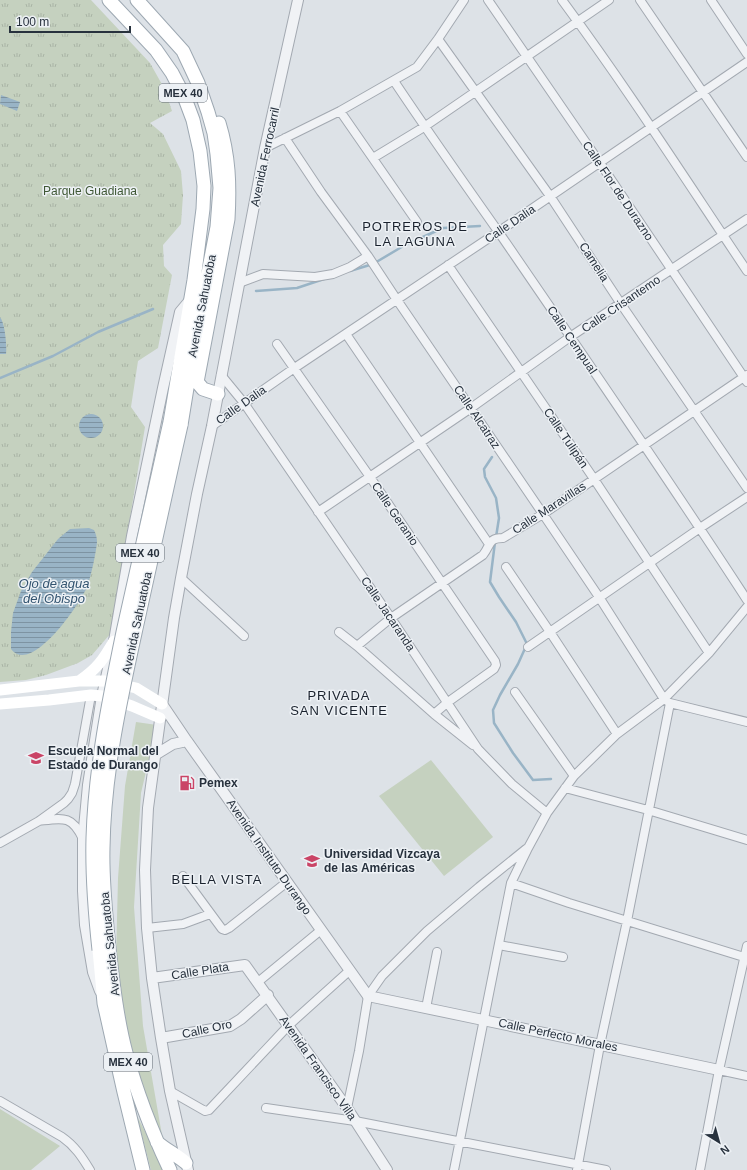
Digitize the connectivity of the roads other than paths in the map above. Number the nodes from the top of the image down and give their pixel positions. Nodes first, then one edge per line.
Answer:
1 (109, 0) edge
2 (137, 0) edge
3 (298, 0) edge
4 (464, 0) edge
5 (488, 0) edge
6 (562, 0) edge
7 (609, 0) edge
8 (640, 0) edge
9 (711, 0) edge
10 (578, 22) junction
11 (438, 39) junction
12 (183, 51) junction
13 (747, 54) edge
14 (528, 57) junction
15 (747, 62) edge
16 (394, 81) junction
17 (476, 92) junction
18 (703, 92) junction
19 (340, 111) junction
20 (424, 127) junction
21 (651, 128) junction
22 (285, 138) junction
23 (265, 148) junction
24 (747, 157) edge
25 (373, 158) junction
26 (600, 163) junction
27 (550, 196) junction
28 (747, 219) edge
29 (417, 222) dead end
30 (498, 232) junction
31 (723, 236) junction
32 (368, 256) junction
33 (448, 265) junction
34 (671, 270) junction
35 (747, 271) edge
36 (239, 283) junction
37 (190, 300) junction
38 (397, 300) junction
39 (621, 304) junction
40 (346, 334) junction
41 (570, 338) junction
42 (276, 344) dead end
43 (293, 369) junction
44 (522, 372) junction
45 (221, 375) junction
46 (746, 378) edge
47 (218, 394) junction
48 (244, 404) junction
49 (471, 408) junction
50 (694, 412) junction
51 (175, 424) junction
52 (212, 426) junction
53 (419, 442) junction
54 (645, 445) junction
55 (370, 477) junction
56 (594, 479) junction
57 (747, 488) edge
58 (747, 496) edge
59 (318, 512) junction
60 (543, 514) junction
61 (700, 528) junction
62 (489, 544) junction
63 (649, 563) junction
64 (506, 567) dead end
65 (181, 578) junction
66 (442, 583) junction
67 (599, 598) junction
68 (747, 600) edge
69 (747, 607) edge
70 (391, 618) junction
71 (339, 632) dead end
72 (550, 632) junction
73 (244, 636) dead end
74 (114, 641) junction
75 (357, 646) junction
76 (528, 647) dead end
77 (709, 653) junction
78 (79, 681) junction
79 (105, 681) junction
80 (0, 690) edge
81 (515, 692) dead end
82 (91, 695) junction
83 (102, 696) junction
84 (78, 697) junction
85 (667, 701) junction
86 (448, 702) junction
87 (0, 704) edge
88 (162, 704) junction
89 (434, 714) junction
90 (166, 718) junction
91 (747, 722) edge
92 (617, 734) junction
93 (187, 741) junction
94 (478, 749) junction
95 (155, 755) junction
96 (574, 776) junction
97 (565, 788) junction
98 (648, 810) junction
99 (547, 813) junction
100 (38, 821) junction
101 (83, 839) junction
102 (747, 840) edge
103 (0, 843) edge
104 (528, 848) junction
105 (183, 876) dead end
106 (287, 882) junction
107 (511, 883) junction
108 (210, 914) junction
109 (626, 921) junction
110 (147, 928) junction
111 (321, 930) junction
112 (499, 945) junction
113 (747, 946) edge
114 (104, 949) junction
115 (437, 952) dead end
116 (563, 957) dead end
117 (746, 958) edge
118 (248, 966) joint
119 (350, 971) junction
120 (152, 978) junction
121 (258, 982) junction
122 (268, 995) junction
123 (368, 996) junction
124 (104, 1003) junction
125 (426, 1008) junction
126 (484, 1020) junction
127 (289, 1025) junction
128 (161, 1038) junction
129 (600, 1045) junction
130 (718, 1070) junction
131 (747, 1076) edge
132 (170, 1092) junction
133 (0, 1101) edge
134 (266, 1108) dead end
135 (347, 1108) junction
136 (355, 1121) junction
137 (156, 1140) junction
138 (461, 1141) junction
139 (187, 1166) edge
140 (577, 1167) edge
141 (90, 1170) edge
142 (137, 1170) edge
143 (143, 1170) edge
144 (170, 1170) edge
145 (387, 1170) edge
146 (454, 1170) edge
147 (606, 1170) edge
148 (700, 1170) edge

1 - 37 main road, Avenida Sahuatoba / MEX 40
2 - 12 main road, Avenida Sahuatoba / MEX 40
3 - 23 street, Avenida Ferrocarril
4 - 11 street
5 - 14 street, Calle Flor de Durazno
6 - 10 street
7 - 10 street
8 - 18 street
9 - 13 street
10 - 14 street
10 - 21 street
11 - 16 street
11 - 17 street, Camelia
12 - 47 main road
12 - 51 main road, Avenida Sahuatoba / MEX 40
14 - 17 street
14 - 26 street, Calle Flor de Durazno
15 - 18 street, Calle Dalia
16 - 19 street
16 - 20 street, Calle Cempual
17 - 20 street
17 - 27 street, Camelia
18 - 21 street, Calle Dalia
18 - 24 street
19 - 22 street
19 - 25 street
20 - 25 street
20 - 30 street, Calle Cempual
21 - 26 street, Calle Dalia
21 - 31 street
22 - 23 street
22 - 32 street, Calle Alcatraz
23 - 36 street, Avenida Ferrocarril
25 - 29 street
26 - 27 street, Calle Dalia
26 - 34 street, Calle Flor de Durazno
27 - 30 street, Calle Dalia
27 - 39 street, Camelia
28 - 31 street, Calle Crisantemo
30 - 33 street, Calle Dalia
30 - 41 street, Calle Cempual
31 - 34 street, Calle Crisantemo
31 - 35 street
32 - 36 street
32 - 38 street, Calle Alcatraz
33 - 38 street, Calle Dalia
33 - 44 street, Calle Tulipán
34 - 39 street, Calle Crisantemo
34 - 46 street, Calle Flor de Durazno
36 - 45 street, Avenida Ferrocarril
37 - 51 main road, Avenida Sahuatoba / MEX 40
37 - 74 street
38 - 40 street, Calle Dalia
38 - 49 street, Calle Alcatraz
39 - 41 street, Calle Crisantemo
39 - 50 street, Camelia
40 - 43 street, Calle Dalia
40 - 53 street
41 - 44 street, Calle Crisantemo
41 - 54 street, Calle Cempual
42 - 43 street, Calle Geranio
43 - 48 street, Calle Dalia
43 - 55 street, Calle Geranio
44 - 49 street, Calle Crisantemo
44 - 56 street, Calle Tulipán
45 - 47 street
45 - 48 street, Calle Jacaranda
46 - 50 street, Calle Maravillas
47 - 52 street
48 - 52 street, Calle Dalia
48 - 59 street, Calle Jacaranda
49 - 53 street, Calle Crisantemo
49 - 60 street, Calle Alcatraz
50 - 54 street, Calle Maravillas
50 - 57 street, Camelia
51 - 114 main road, Avenida Sahuatoba / MEX 40, bridge
52 - 65 street
53 - 55 street, Calle Crisantemo
53 - 62 street
54 - 56 street, Calle Maravillas
54 - 61 street, Calle Cempual
55 - 59 street, Calle Crisantemo
55 - 66 street, Calle Geranio
56 - 60 street, Calle Maravillas
56 - 63 street, Calle Tulipán
58 - 61 street
59 - 70 street, Calle Jacaranda
60 - 62 street, Calle Maravillas
60 - 67 street, Calle Alcatraz
61 - 63 street
61 - 68 street, Calle Cempual
62 - 66 street, Calle Maravillas
63 - 67 street
63 - 77 street, Calle Tulipán
64 - 72 street
65 - 73 street
65 - 88 street
66 - 70 street, Calle Maravillas
66 - 86 street, Calle Geranio
67 - 72 street
67 - 85 street, Calle Alcatraz
69 - 77 street
70 - 75 street, Calle Maravillas
70 - 86 street, Calle Jacaranda
71 - 75 street
72 - 76 street
72 - 92 street
74 - 78 main road
74 - 79 street
75 - 89 street
77 - 85 street
78 - 79 main road
78 - 80 main road
78 - 84 main road
79 - 83 street
79 - 88 main road
81 - 96 street
82 - 83 main road
82 - 84 main road
82 - 100 street
83 - 90 main road
83 - 101 street
84 - 87 main road
85 - 91 street
85 - 92 street
85 - 98 street
86 - 89 street
86 - 94 street, Calle Jacaranda
88 - 90 street, Avenida Instituto Durango
89 - 94 street
90 - 93 street, Avenida Instituto Durango
90 - 95 street
92 - 96 street
93 - 95 street
93 - 106 street, Avenida Instituto Durango
94 - 99 street, Calle Jacaranda
95 - 110 street
96 - 97 street
97 - 98 street
97 - 99 street
98 - 102 street
98 - 109 street
99 - 104 street
100 - 101 street
100 - 103 street
101 - 124 street
104 - 107 street
104 - 123 street
105 - 108 street
106 - 108 street
106 - 111 street, Avenida Instituto Durango
107 - 109 street
107 - 112 street
108 - 110 street
109 - 117 street
109 - 129 street
110 - 120 street
111 - 119 street, Avenida Instituto Durango
111 - 121 street
112 - 116 street
112 - 126 street
113 - 117 street
114 - 124 main road, MEX 40
114 - 137 main road, Avenida Sahuatoba / MEX 40
115 - 125 street
117 - 130 street
118 - 120 street, Calle Plata
118 - 121 street, Avenida Francisco Villa
119 - 123 street, Avenida Instituto Durango
119 - 127 street
120 - 128 street
121 - 122 street, Avenida Francisco Villa
122 - 127 street, Avenida Francisco Villa
122 - 128 street, Calle Oro
123 - 125 street, Calle Perfecto Morales
123 - 135 street
124 - 142 street, Avenida Sahuatoba
124 - 143 main road, Avenida Sahuatoba / MEX 40
125 - 126 street, Calle Perfecto Morales
126 - 129 street, Calle Perfecto Morales
126 - 138 street
127 - 132 street
127 - 135 street, Avenida Francisco Villa
128 - 132 street
129 - 130 street, Calle Perfecto Morales
129 - 140 street
130 - 131 street, Calle Perfecto Morales
130 - 148 street
132 - 139 street
133 - 141 street
134 - 136 street
135 - 136 street, Avenida Francisco Villa
136 - 138 street
136 - 145 street, Avenida Francisco Villa
137 - 139 main road
137 - 144 main road, Avenida Sahuatoba / MEX 40
138 - 140 street
138 - 146 street
140 - 147 street

